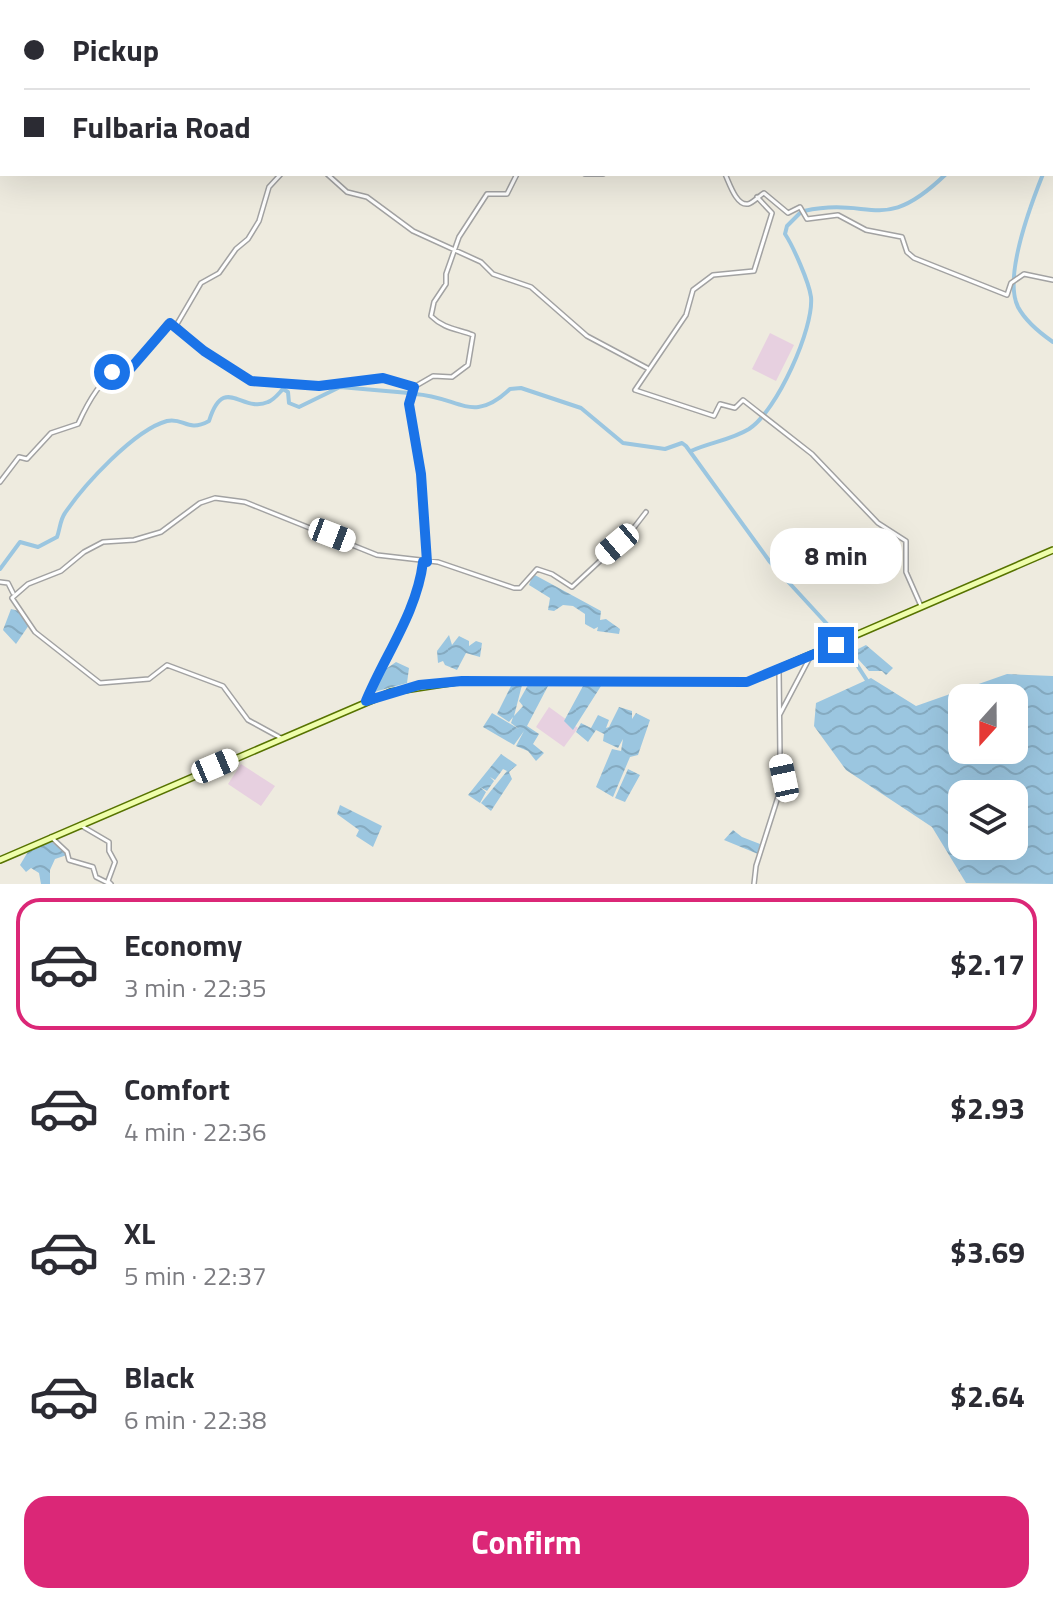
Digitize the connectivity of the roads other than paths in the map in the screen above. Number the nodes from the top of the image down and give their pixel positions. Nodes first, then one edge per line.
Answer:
1 (279, 176) edge
2 (329, 176) edge
3 (516, 176) edge
4 (726, 176) edge
5 (757, 197) junction
6 (453, 252) junction
7 (1053, 280) edge
8 (176, 325) junction
9 (647, 368) junction
10 (414, 387) junction
11 (0, 482) edge
12 (646, 512) dead end
13 (1053, 550) edge
14 (425, 562) junction
15 (0, 582) edge
16 (13, 594) junction
17 (921, 606) junction
18 (810, 657) junction
19 (779, 671) junction
20 (366, 701) junction
21 (780, 715) junction
22 (281, 738) junction
23 (80, 825) junction
24 (51, 837) junction
25 (0, 860) edge
26 (110, 883) edge
27 (754, 884) edge

1 - 8 street
2 - 6 street
3 - 6 street
4 - 5 street
5 - 7 street
5 - 9 street
6 - 9 street
6 - 10 street
8 - 10 street
8 - 11 street
9 - 17 street
10 - 14 street
12 - 14 street
13 - 17 main road
14 - 16 street
14 - 20 street
15 - 16 street
16 - 22 street
17 - 18 main road
18 - 19 main road
18 - 21 street
19 - 20 main road
19 - 21 street
20 - 22 main road
21 - 27 street
22 - 23 main road
23 - 24 main road
23 - 26 street
24 - 25 main road
24 - 26 street

